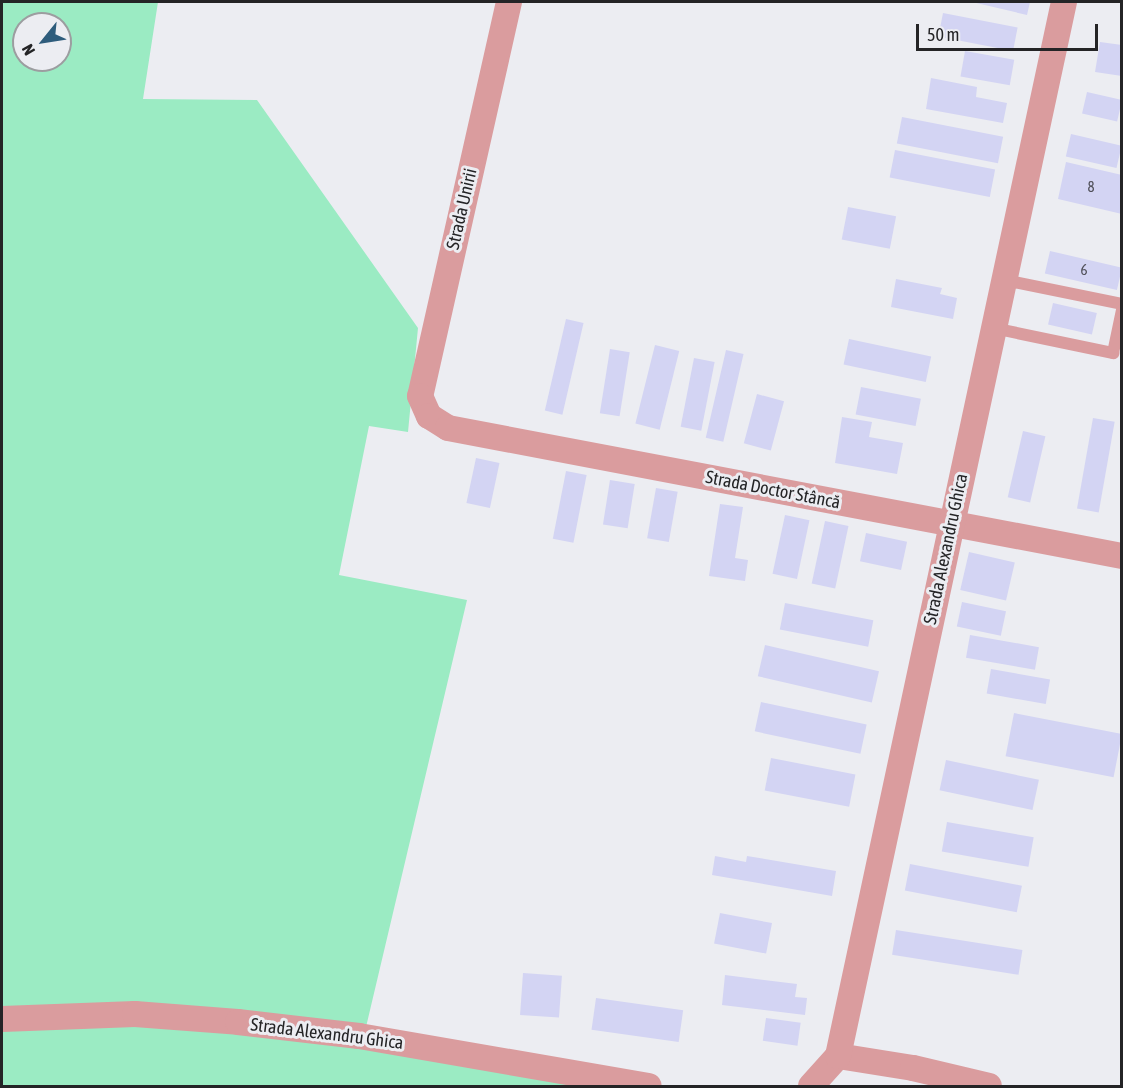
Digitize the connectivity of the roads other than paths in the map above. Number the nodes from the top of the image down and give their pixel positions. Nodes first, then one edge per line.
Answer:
1 (508, 2) edge
2 (1064, 2) edge
3 (1004, 280) junction
4 (1122, 304) edge
5 (1122, 310) edge
6 (993, 328) junction
7 (429, 416) joint
8 (951, 524) junction
9 (1122, 556) edge
10 (2, 1019) edge
11 (838, 1056) junction
12 (649, 1086) edge
13 (811, 1086) edge
14 (989, 1086) edge

1 - 7 street, Strada Unirii
2 - 3 street, Strada Alexandru Ghica
3 - 4 lane
3 - 6 street, Strada Alexandru Ghica
5 - 6 lane
6 - 8 street, Strada Alexandru Ghica
7 - 8 street, Strada Doctor Stâncă
8 - 9 street, Strada Doctor Stâncă
8 - 11 street, Strada Alexandru Ghica
10 - 12 street, Strada Alexandru Ghica
11 - 13 street, Strada Alexandru Ghica
11 - 14 street

